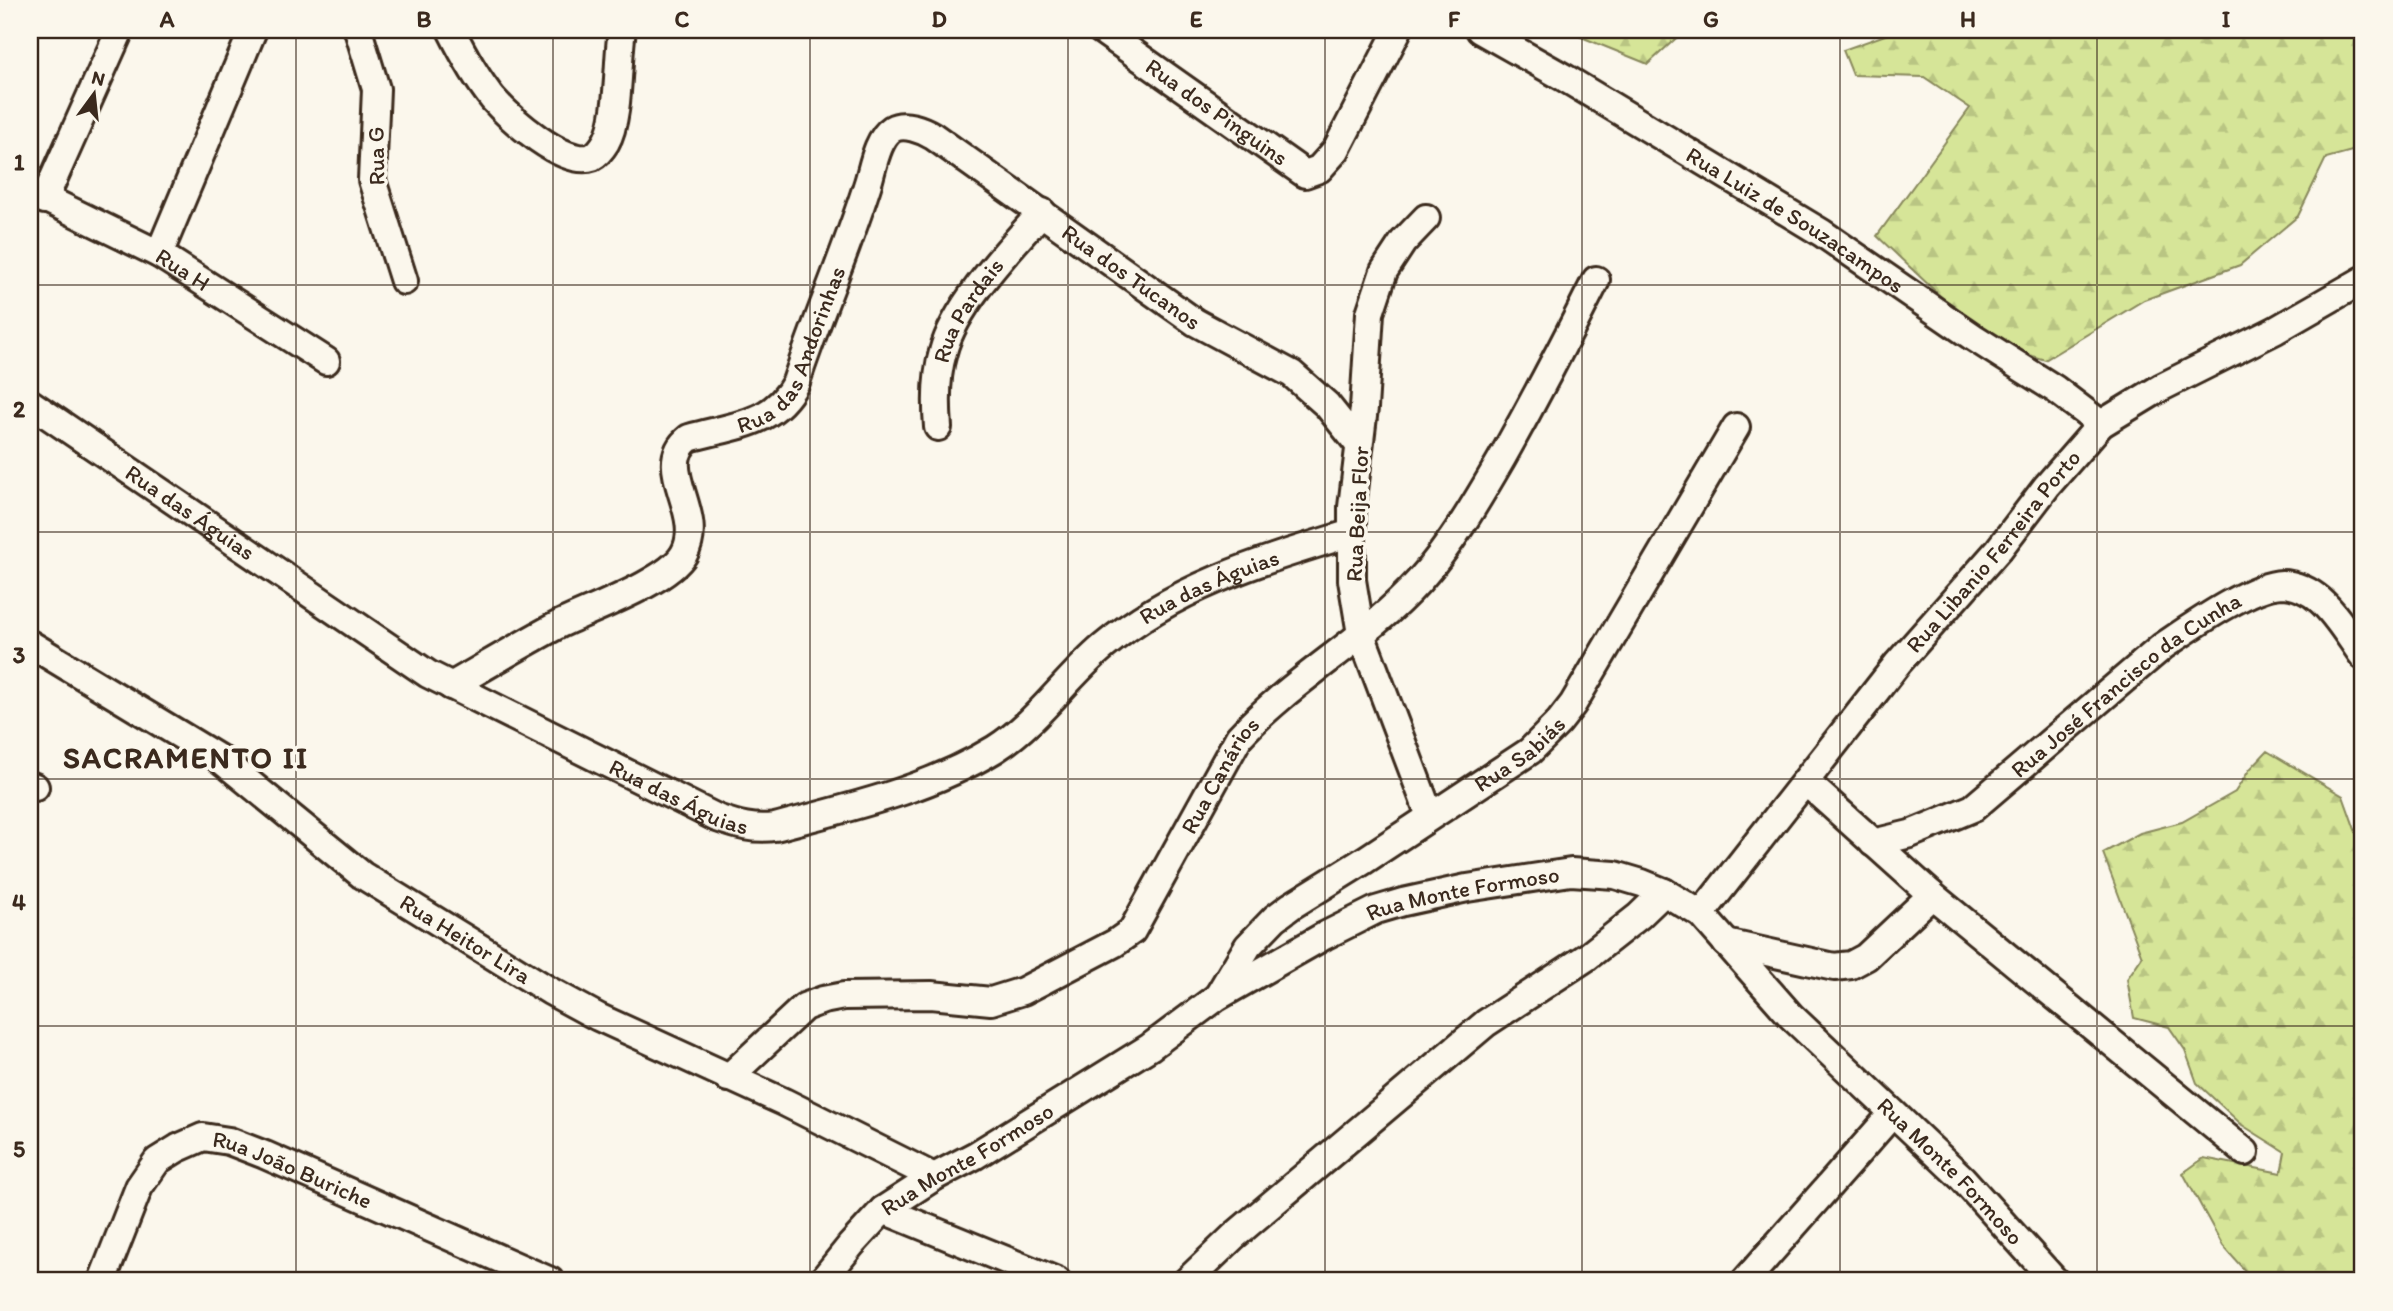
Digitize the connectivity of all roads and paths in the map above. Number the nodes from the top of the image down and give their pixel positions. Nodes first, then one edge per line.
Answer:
1 (120, 30) edge
2 (253, 30) edge
3 (358, 30) edge
4 (451, 30) edge
5 (622, 30) edge
6 (1101, 30) edge
7 (1398, 30) edge
8 (1480, 30) edge
9 (893, 129) joint
10 (37, 196) edge
11 (1042, 212) junction
12 (1426, 218) dead end
13 (159, 254) junction
14 (1595, 280) dead end
15 (2363, 280) edge
16 (404, 281) dead end
17 (326, 361) dead end
18 (30, 404) edge
19 (2101, 424) junction
20 (938, 427) dead end
21 (1736, 428) dead end
22 (1359, 445) junction
23 (1352, 533) junction
24 (1361, 634) junction
25 (30, 644) edge
26 (2363, 656) edge
27 (450, 686) junction
28 (1806, 782) junction
29 (1430, 816) junction
30 (1874, 843) junction
31 (1664, 891) junction
32 (1932, 894) junction
33 (1701, 914) junction
34 (1727, 943) junction
35 (1217, 997) junction
36 (729, 1078) junction
37 (1893, 1113) junction
38 (2245, 1153) dead end
39 (934, 1177) junction
40 (883, 1210) junction
41 (102, 1281) edge
42 (550, 1281) edge
43 (822, 1281) edge
44 (1057, 1281) edge
45 (1187, 1281) edge
46 (1745, 1281) edge
47 (2055, 1281) edge

1 - 10 street
2 - 13 street
3 - 16 street, Rua G
4 - 5 street
6 - 7 street, Rua dos Pinguins
8 - 19 street, Rua Luiz de Souzacampos
9 - 11 street, Rua dos Tucanos
9 - 27 street, Rua das Andorinhas
10 - 13 street, Rua H
11 - 20 street, Rua Pardais
11 - 22 street, Rua dos Tucanos
12 - 22 street, Rua Beija Flor
13 - 17 street, Rua H
14 - 24 street, Rua Canários
15 - 19 street, Rua Libanio Ferreira Porto
18 - 27 street, Rua das Águias
19 - 28 street, Rua Libanio Ferreira Porto
21 - 29 street, Rua Sabiás
22 - 23 street, Rua Beija Flor
23 - 24 street, Rua Beija Flor
23 - 27 street, Rua das Águias
24 - 29 street, Rua Beija Flor
24 - 36 street, Rua Canários
25 - 36 street, Rua Heitor Lira
26 - 30 street, Rua José Francisco da Cunha
28 - 30 street
28 - 33 street, Rua Libanio Ferreira Porto
29 - 35 street, Rua Sabiás
30 - 32 street
31 - 33 street, Rua Monte Formoso
31 - 35 street, Rua Monte Formoso
31 - 45 street
32 - 34 street
32 - 38 street
33 - 34 street, Rua Monte Formoso
34 - 37 street, Rua Monte Formoso
35 - 39 street, Rua Monte Formoso
36 - 39 street, Rua Heitor Lira
37 - 46 street
37 - 47 street, Rua Monte Formoso
39 - 40 street, Rua Monte Formoso
40 - 43 street, Rua Monte Formoso
40 - 44 street
41 - 42 street, Rua João Buriche

